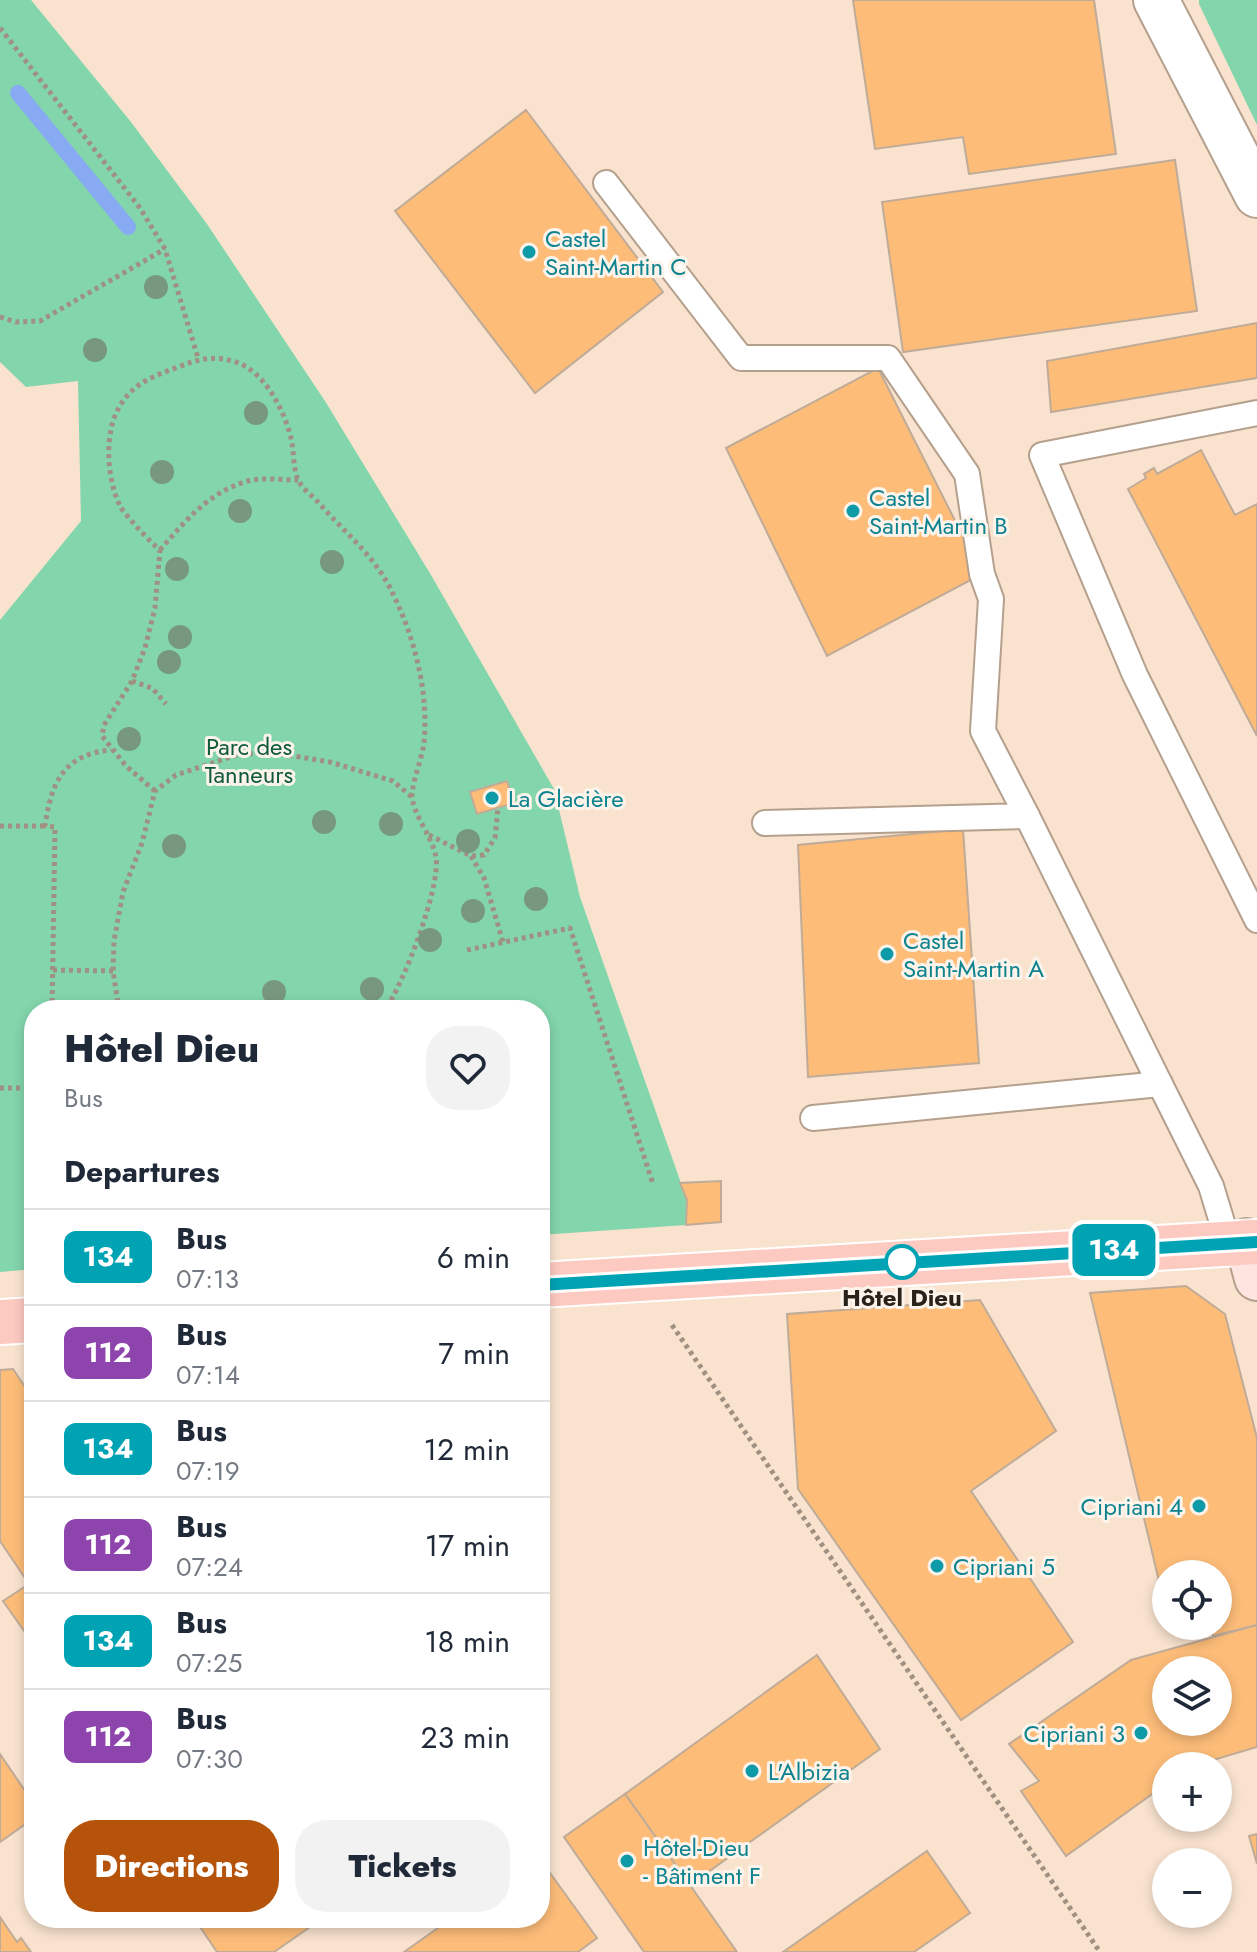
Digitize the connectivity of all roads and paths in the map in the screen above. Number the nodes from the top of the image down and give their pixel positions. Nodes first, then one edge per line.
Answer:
1 (1156, 0) edge
2 (0, 28) edge
3 (606, 183) dead end
4 (1257, 195) edge
5 (165, 249) junction
6 (0, 317) edge
7 (198, 358) junction
8 (1257, 413) edge
9 (298, 480) junction
10 (160, 550) junction
11 (132, 681) junction
12 (166, 704) dead end
13 (111, 750) junction
14 (155, 791) junction
15 (412, 797) junction
16 (498, 808) dead end
17 (1027, 816) junction
18 (765, 823) dead end
19 (0, 826) edge
20 (45, 826) junction
21 (428, 835) junction
22 (471, 856) junction
23 (1257, 920) edge
24 (503, 942) junction
25 (467, 950) dead end
26 (53, 970) junction
27 (113, 971) junction
28 (52, 1000) edge
29 (117, 1000) edge
30 (390, 1000) edge
31 (1160, 1084) junction
32 (0, 1088) edge
33 (24, 1088) edge
34 (813, 1118) dead end
35 (653, 1184) dead end
36 (1247, 1251) edge
37 (640, 1278) junction
38 (550, 1284) edge
39 (24, 1321) edge
40 (0, 1322) edge
41 (1100, 1952) edge

1 - 4 street
2 - 5 path
3 - 17 lane
5 - 6 path
5 - 7 path
7 - 9 path
7 - 10 path
8 - 23 lane
9 - 10 path
9 - 15 path
10 - 11 path
11 - 12 path
11 - 13 path
13 - 14 path
13 - 20 path
14 - 15 path
14 - 27 path
15 - 21 path
16 - 22 path
17 - 18 lane
17 - 31 lane
19 - 20 path
20 - 26 path
21 - 22 path
21 - 30 path
22 - 24 path
24 - 25 path
24 - 35 path
26 - 27 path
26 - 28 path
27 - 29 path
31 - 34 lane
31 - 36 lane
32 - 33 path
36 - 37 main road
37 - 38 main road
37 - 41 path
39 - 40 main road

